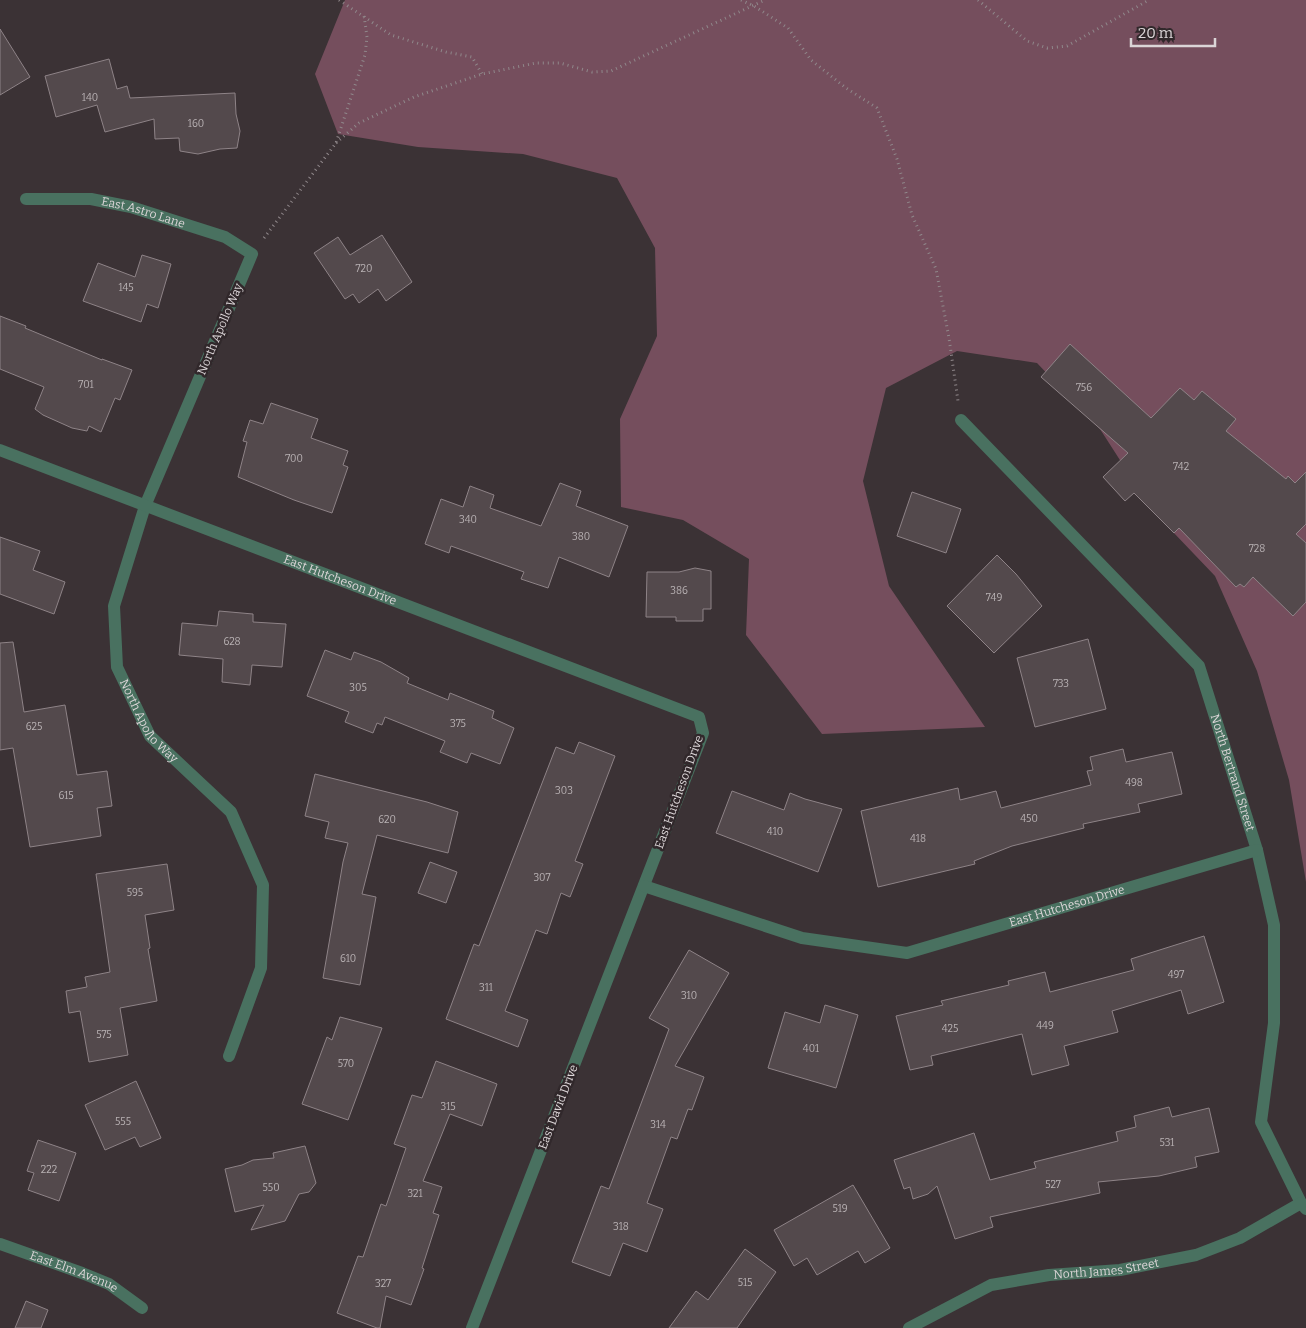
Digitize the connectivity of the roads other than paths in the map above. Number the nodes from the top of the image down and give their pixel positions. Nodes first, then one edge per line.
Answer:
1 (26, 199) dead end
2 (252, 254) joint
3 (961, 420) road end
4 (0, 450) edge
5 (145, 506) junction
6 (1257, 850) junction
7 (644, 886) junction
8 (229, 1056) dead end
9 (1303, 1206) edge
10 (0, 1244) edge
11 (142, 1308) dead end
12 (472, 1328) edge
13 (909, 1328) edge

1 - 2 street, East Astro Lane
2 - 5 street, North Apollo Way
3 - 6 street, North Bertrand Street
4 - 5 street, East Hutcheson Drive
5 - 7 street, East Hutcheson Drive
5 - 8 street, North Apollo Way
6 - 7 street, East Hutcheson Drive
6 - 9 street, North Bertrand Street
7 - 12 street, East David Drive
9 - 13 street, North James Street
10 - 11 street, East Elm Avenue

